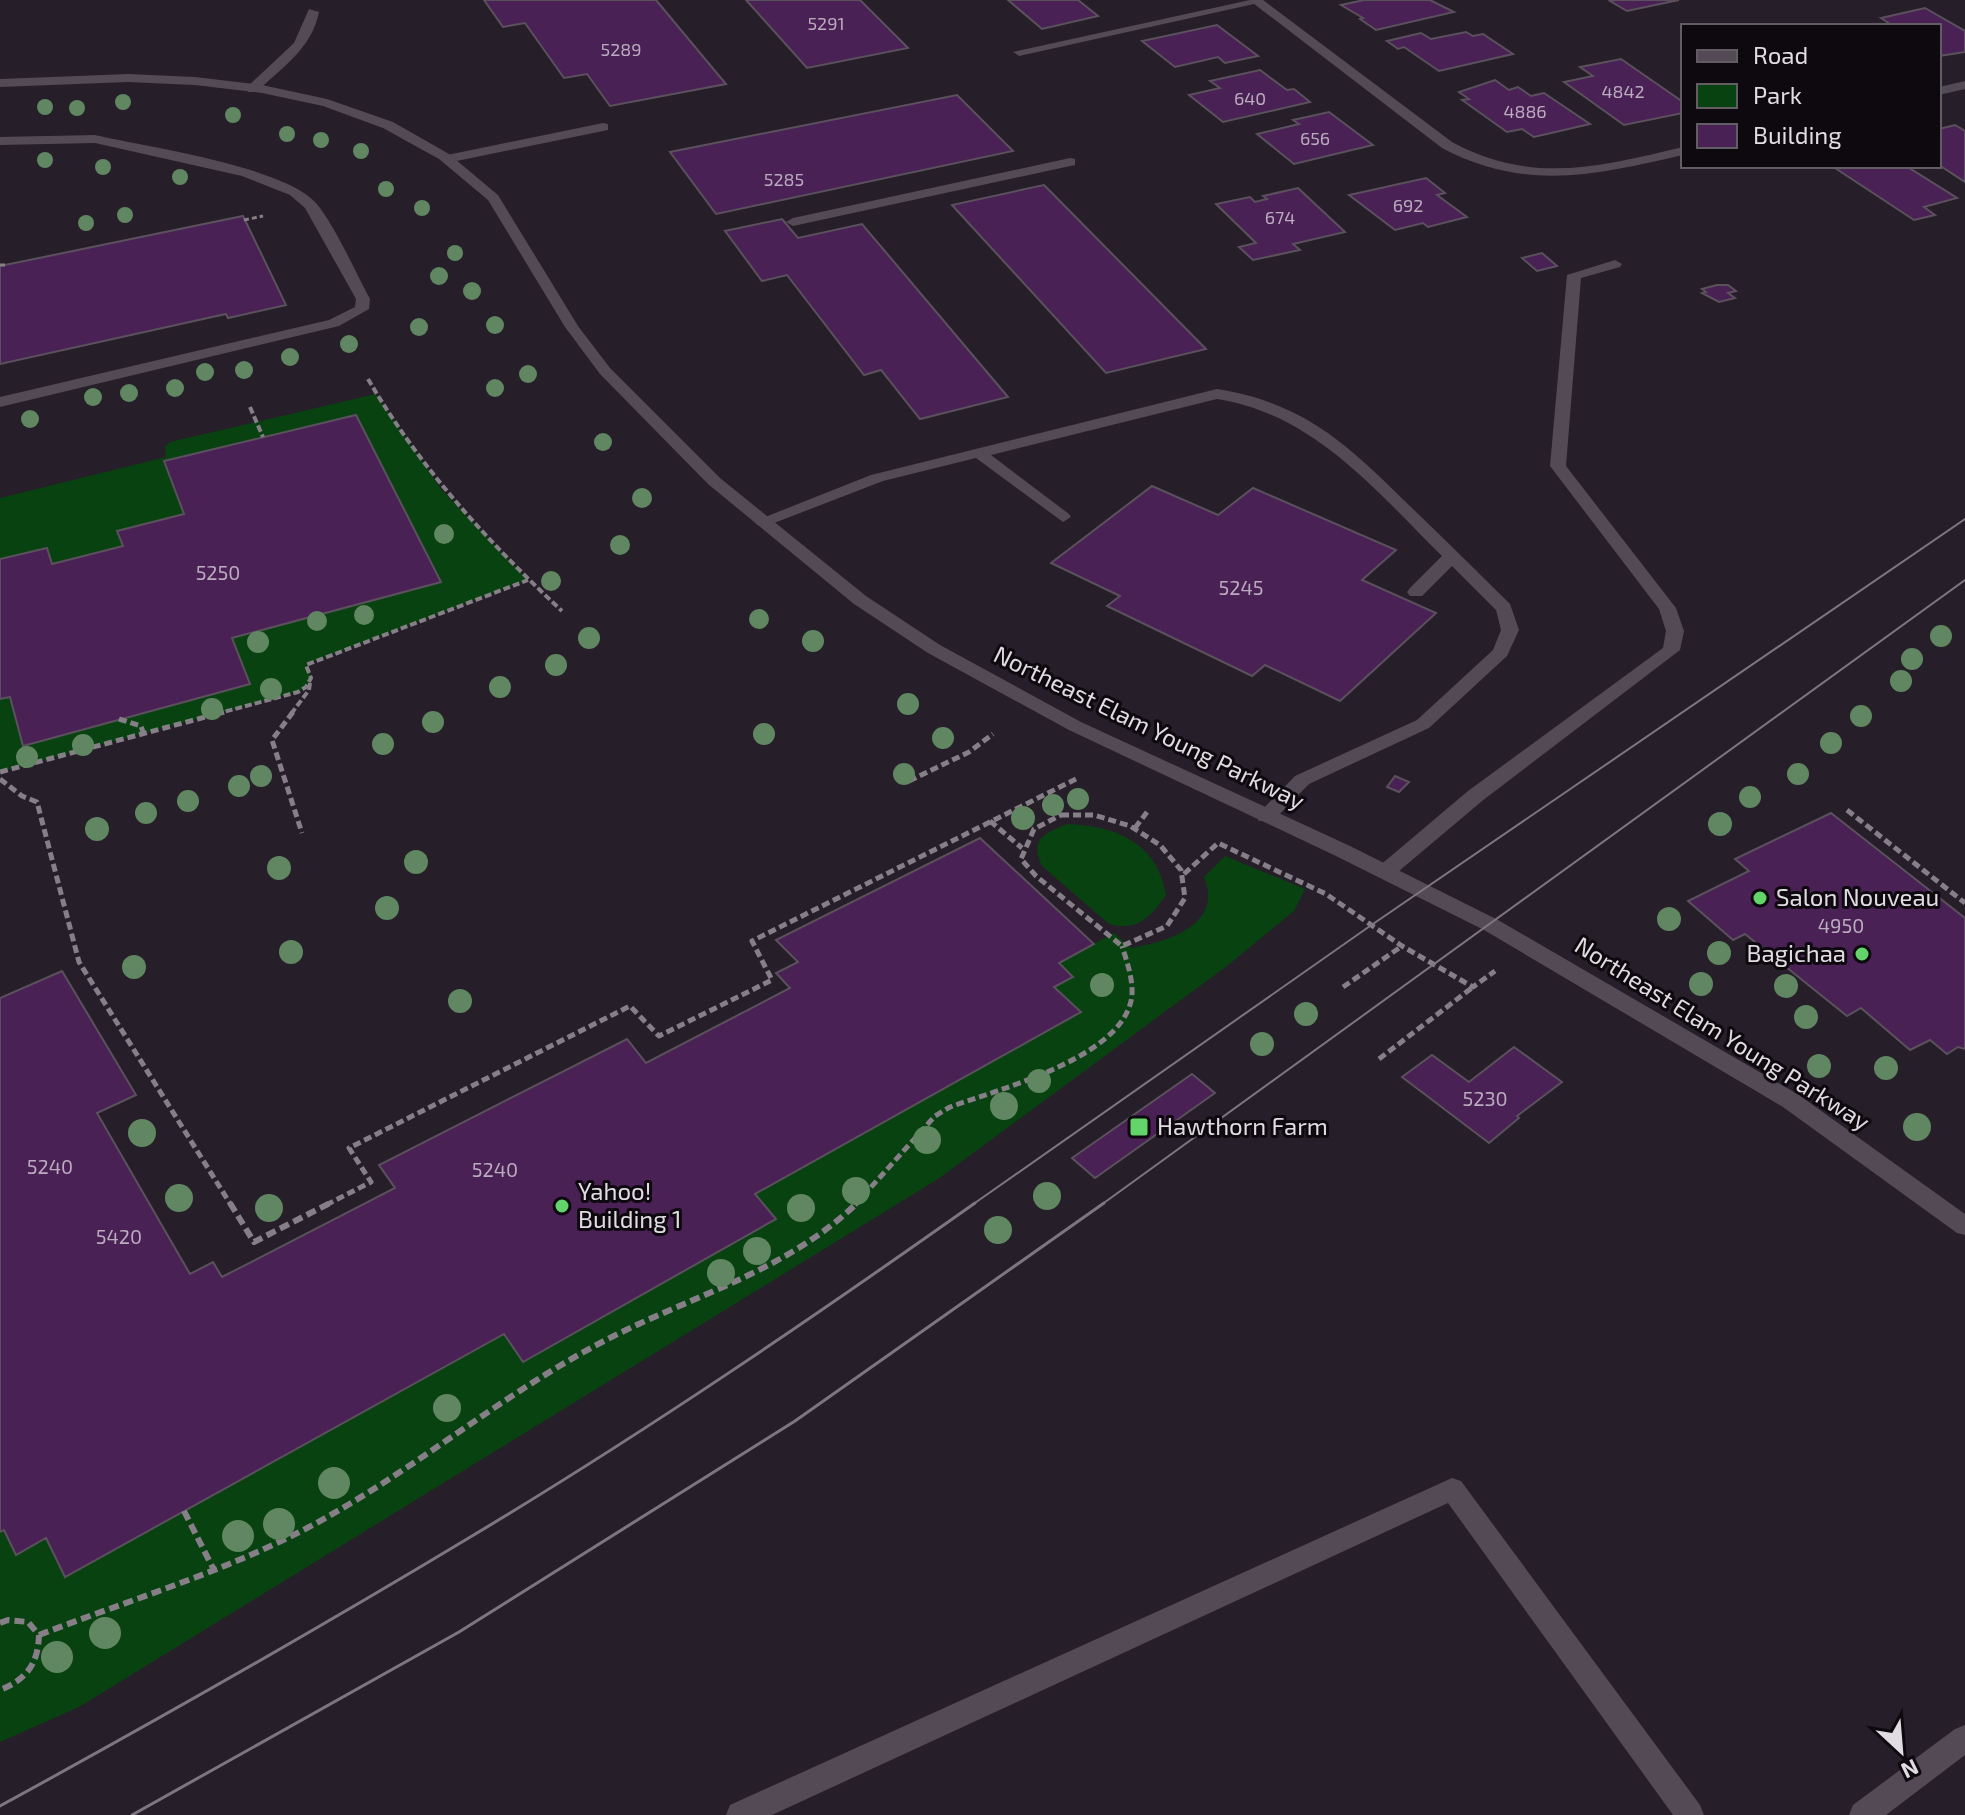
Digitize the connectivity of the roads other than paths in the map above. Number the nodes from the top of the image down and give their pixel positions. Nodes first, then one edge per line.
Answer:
1 (1256, 1) edge
2 (313, 12) dead end
3 (1019, 52) dead end
4 (0, 83) edge
5 (1965, 85) edge
6 (252, 89) junction
7 (1941, 91) edge
8 (603, 127) dead end
9 (0, 141) edge
10 (1681, 151) edge
11 (447, 159) junction
12 (1070, 162) dead end
13 (793, 222) dead end
14 (1615, 264) dead end
15 (0, 402) edge
16 (979, 453) junction
17 (1063, 517) dead end
18 (763, 521) junction
19 (1452, 556) junction
20 (1416, 592) dead end
21 (1266, 816) junction
22 (1385, 872) junction
23 (1965, 1226) edge
24 (1965, 1738) edge
25 (740, 1815) edge
26 (1690, 1815) edge
27 (1863, 1815) edge

1 - 3 street
1 - 10 street
2 - 6 street
4 - 6 street, Northeast Elam Young Parkway
5 - 7 street
6 - 11 street, Northeast Elam Young Parkway
8 - 11 street
9 - 15 street
11 - 18 street, Northeast Elam Young Parkway
12 - 13 street
14 - 22 street
16 - 17 street
16 - 18 street
16 - 19 street
18 - 21 street, Northeast Elam Young Parkway
19 - 20 street
19 - 21 street
21 - 22 street, Northeast Elam Young Parkway
22 - 23 street, Northeast Elam Young Parkway
24 - 27 street
25 - 26 street

